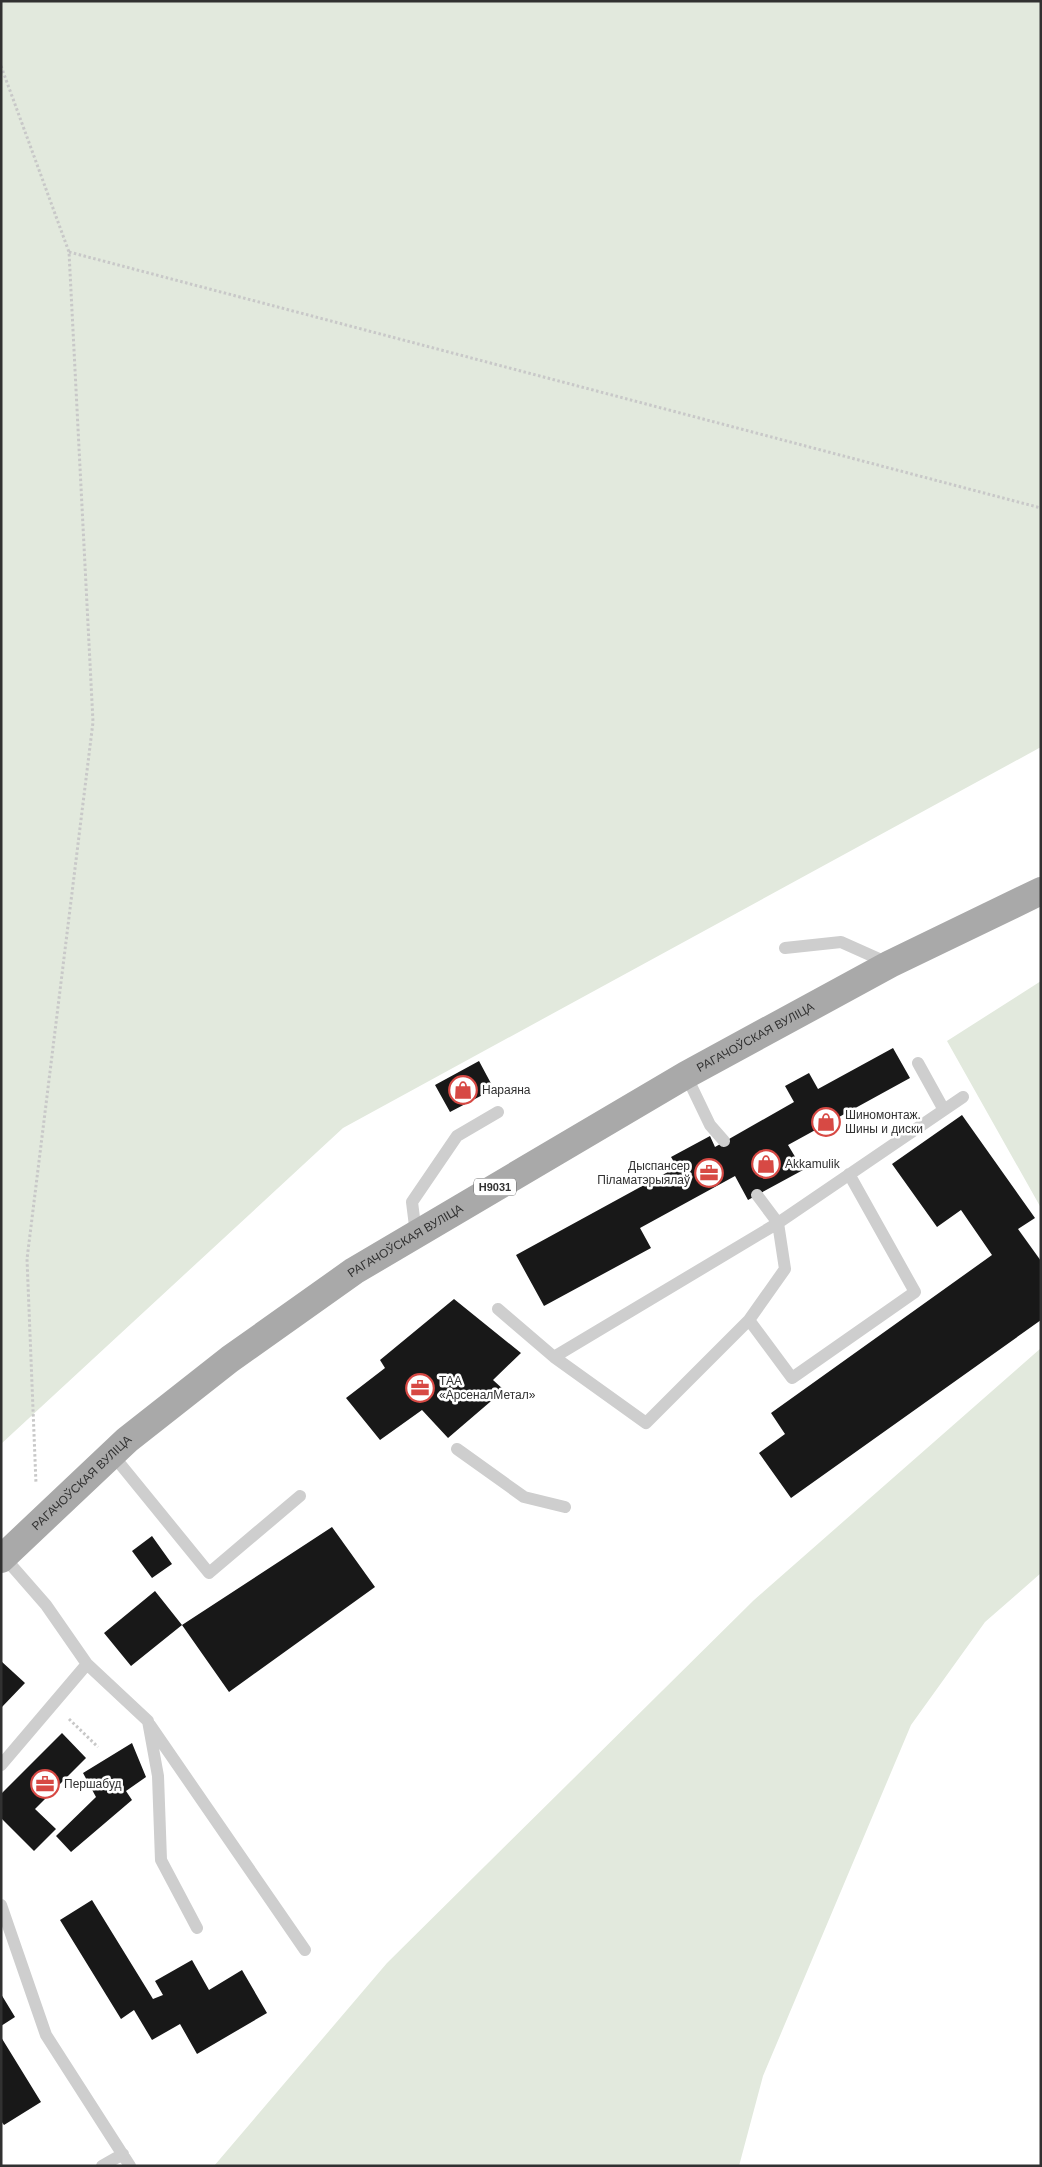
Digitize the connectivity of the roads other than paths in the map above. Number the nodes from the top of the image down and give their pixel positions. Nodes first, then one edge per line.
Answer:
1 (1041, 891) edge
2 (785, 948) dead end
3 (890, 964) junction
4 (918, 1063) dead end
5 (686, 1075) junction
6 (963, 1097) dead end
7 (944, 1110) junction
8 (498, 1112) dead end
9 (724, 1141) dead end
10 (849, 1174) junction
11 (757, 1195) dead end
12 (778, 1223) junction
13 (416, 1234) junction
14 (498, 1309) dead end
15 (748, 1320) junction
16 (554, 1357) junction
17 (457, 1449) dead end
18 (112, 1454) junction
19 (300, 1496) dead end
20 (565, 1506) dead end
21 (3, 1558) edge
22 (87, 1664) junction
23 (148, 1721) junction
24 (1, 1765) edge
25 (1, 1905) edge
26 (197, 1928) dead end
27 (305, 1950) dead end
28 (124, 2154) junction
29 (102, 2166) edge
30 (130, 2166) edge

1 - 3 main road, РАГАЧОЎСКАЯ ВУЛІЦА / Н9031
2 - 3 lane
3 - 5 main road, РАГАЧОЎСКАЯ ВУЛІЦА / Н9031
4 - 7 lane
5 - 9 lane
5 - 13 main road, РАГАЧОЎСКАЯ ВУЛІЦА / Н9031
6 - 7 lane
7 - 10 lane
8 - 13 lane
10 - 12 lane
10 - 15 lane
11 - 12 lane
12 - 15 lane
12 - 16 lane
13 - 18 main road, РАГАЧОЎСКАЯ ВУЛІЦА / Н9031
14 - 16 lane
15 - 16 lane
17 - 20 lane
18 - 19 lane
18 - 21 main road, РАГАЧОЎСКАЯ ВУЛІЦА / Н9031
21 - 22 lane
22 - 23 lane
22 - 24 lane
23 - 26 lane
23 - 27 lane
25 - 28 lane
28 - 29 lane
28 - 30 lane

